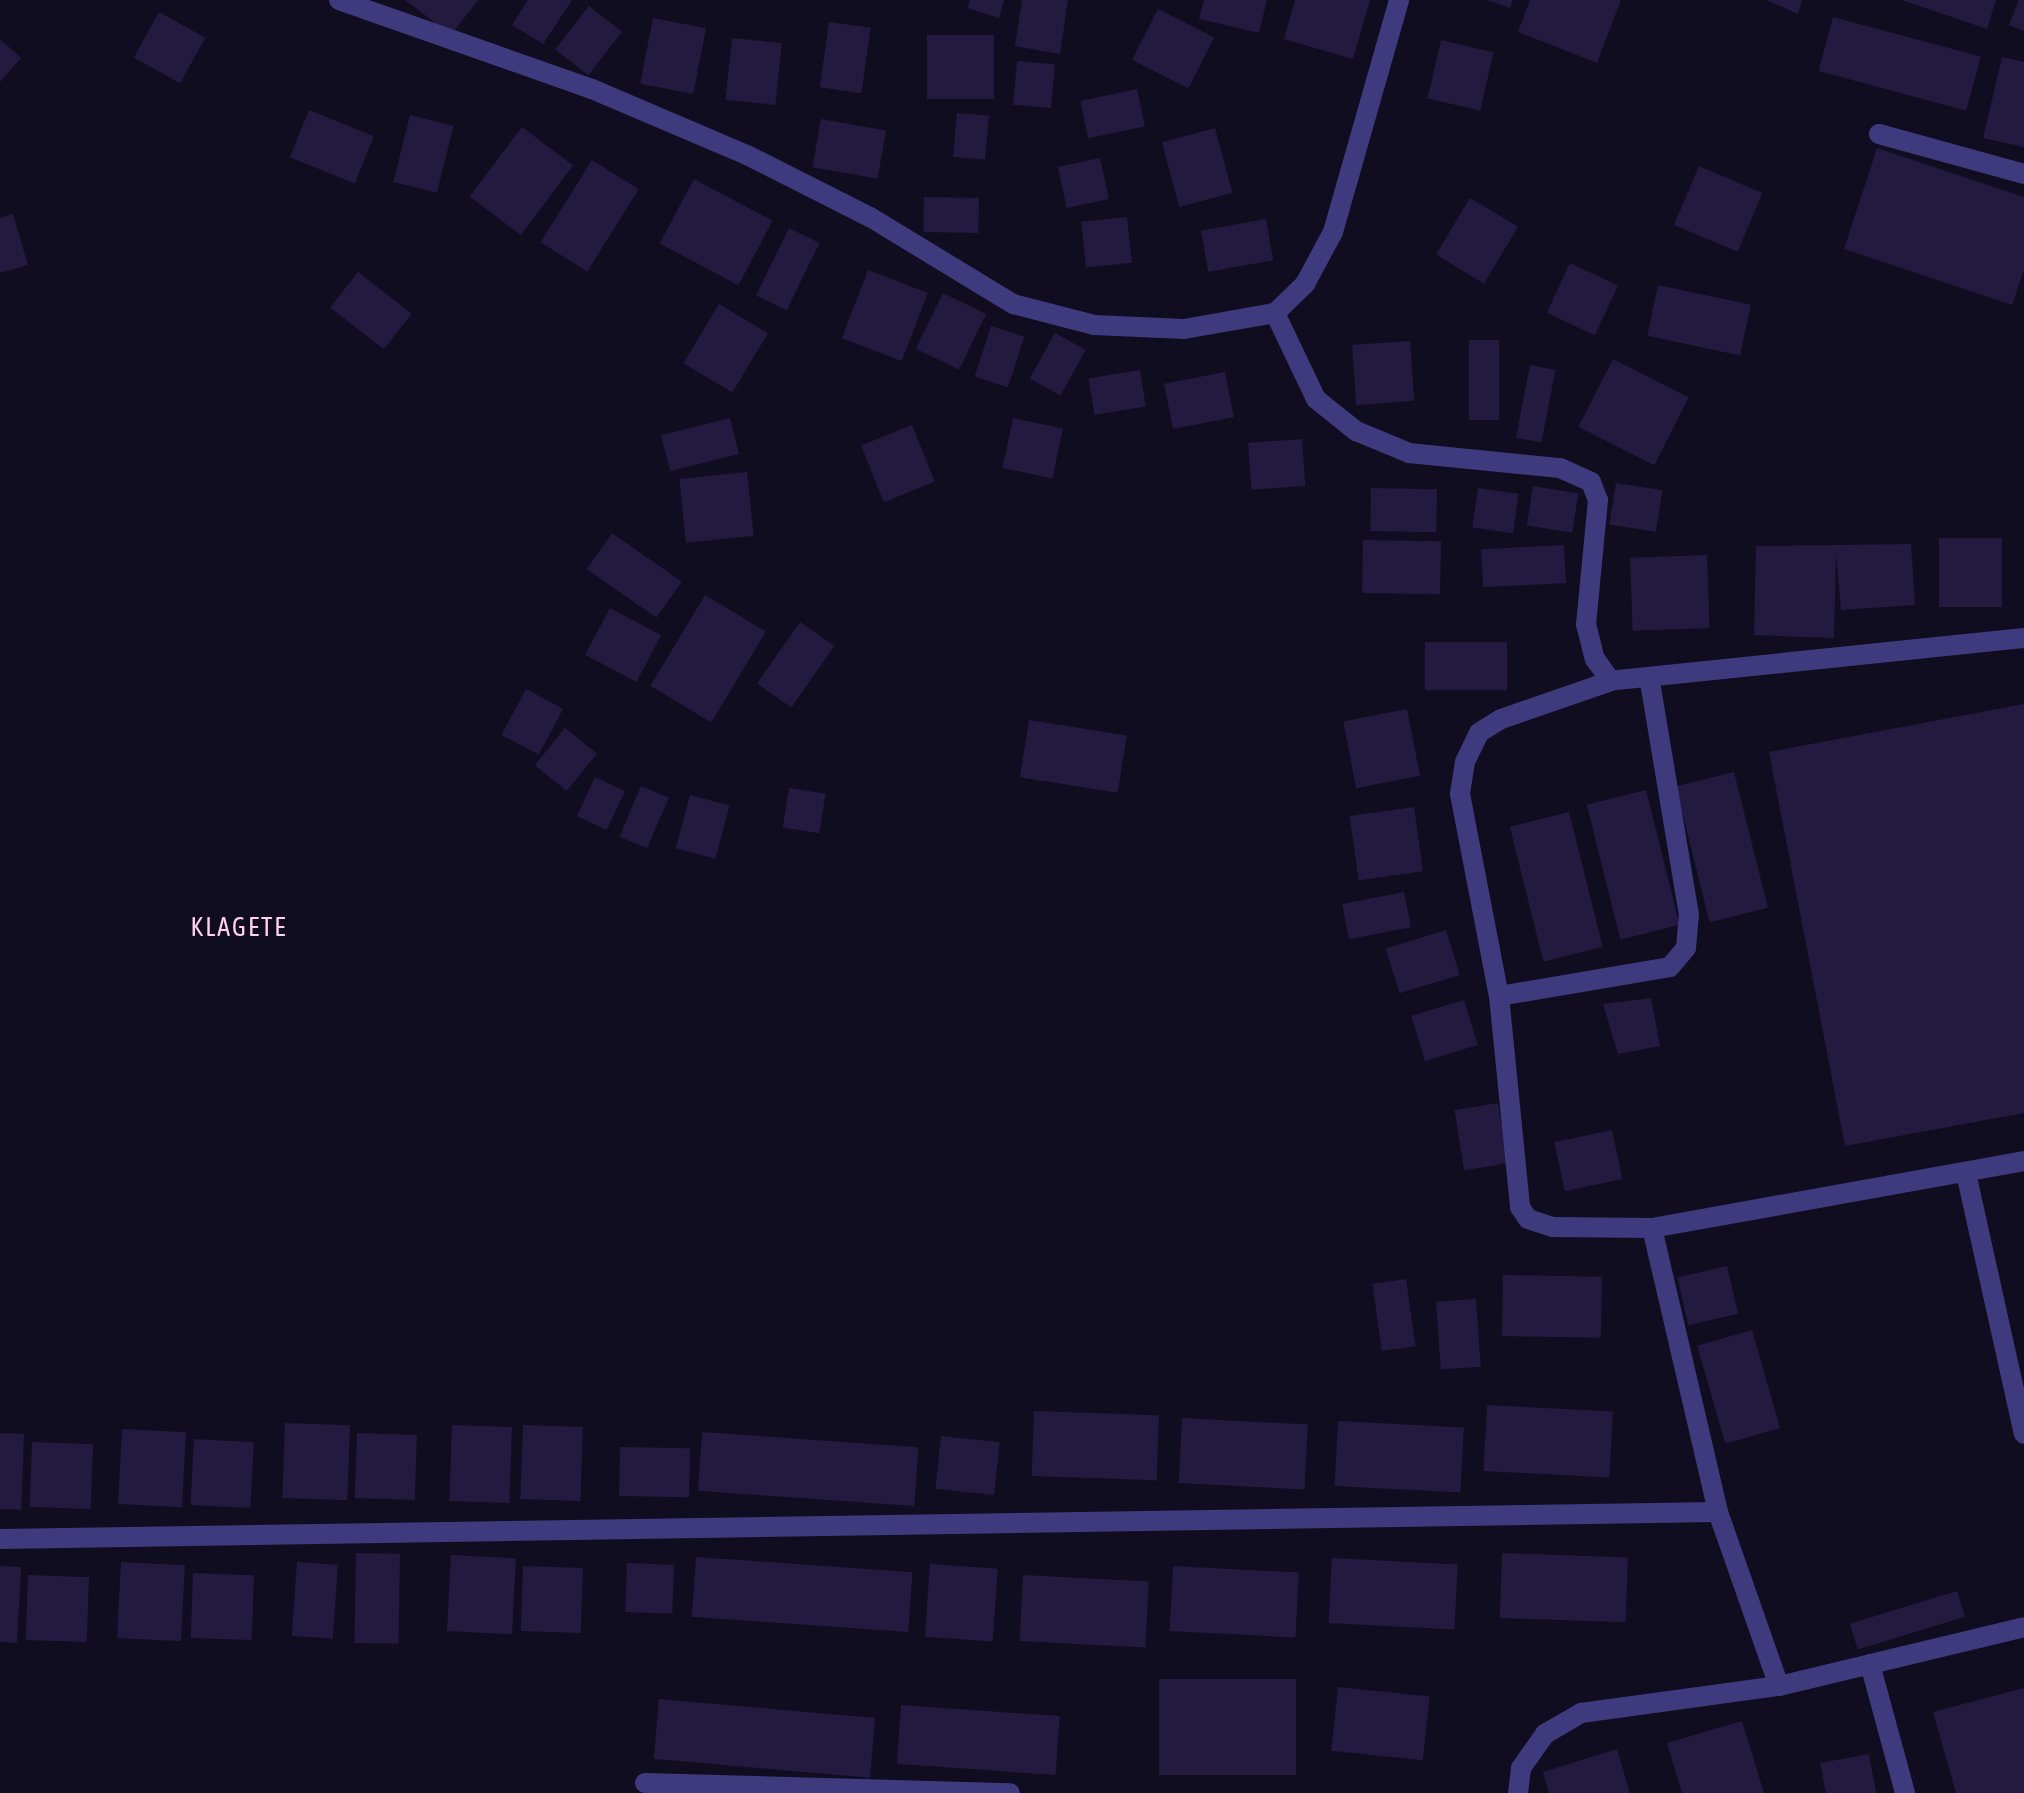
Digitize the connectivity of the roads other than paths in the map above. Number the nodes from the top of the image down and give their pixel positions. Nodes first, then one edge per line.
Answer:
1 (339, 0) edge
2 (1399, 0) edge
3 (1879, 134) dead end
4 (2024, 174) edge
5 (1275, 313) junction
6 (2024, 638) edge
7 (1649, 677) junction
8 (1611, 681) junction
9 (1499, 996) junction
10 (2024, 1161) edge
11 (1966, 1173) junction
12 (1652, 1228) junction
13 (2021, 1407) edge
14 (2024, 1434) edge
15 (1718, 1512) junction
16 (0, 1539) edge
17 (2024, 1627) edge
18 (1870, 1664) junction
19 (1779, 1686) junction
20 (645, 1783) dead end
21 (1010, 1793) edge
22 (1518, 1793) edge
23 (1905, 1793) edge

1 - 5 street
2 - 5 street
3 - 4 street
5 - 8 street
6 - 7 street
7 - 8 street
7 - 9 street
8 - 9 street
9 - 12 street
10 - 11 street
11 - 12 street
11 - 13 street
12 - 15 street
13 - 14 street
15 - 16 street
15 - 19 street
17 - 18 street
18 - 19 street
18 - 23 street
19 - 22 street
20 - 21 street

